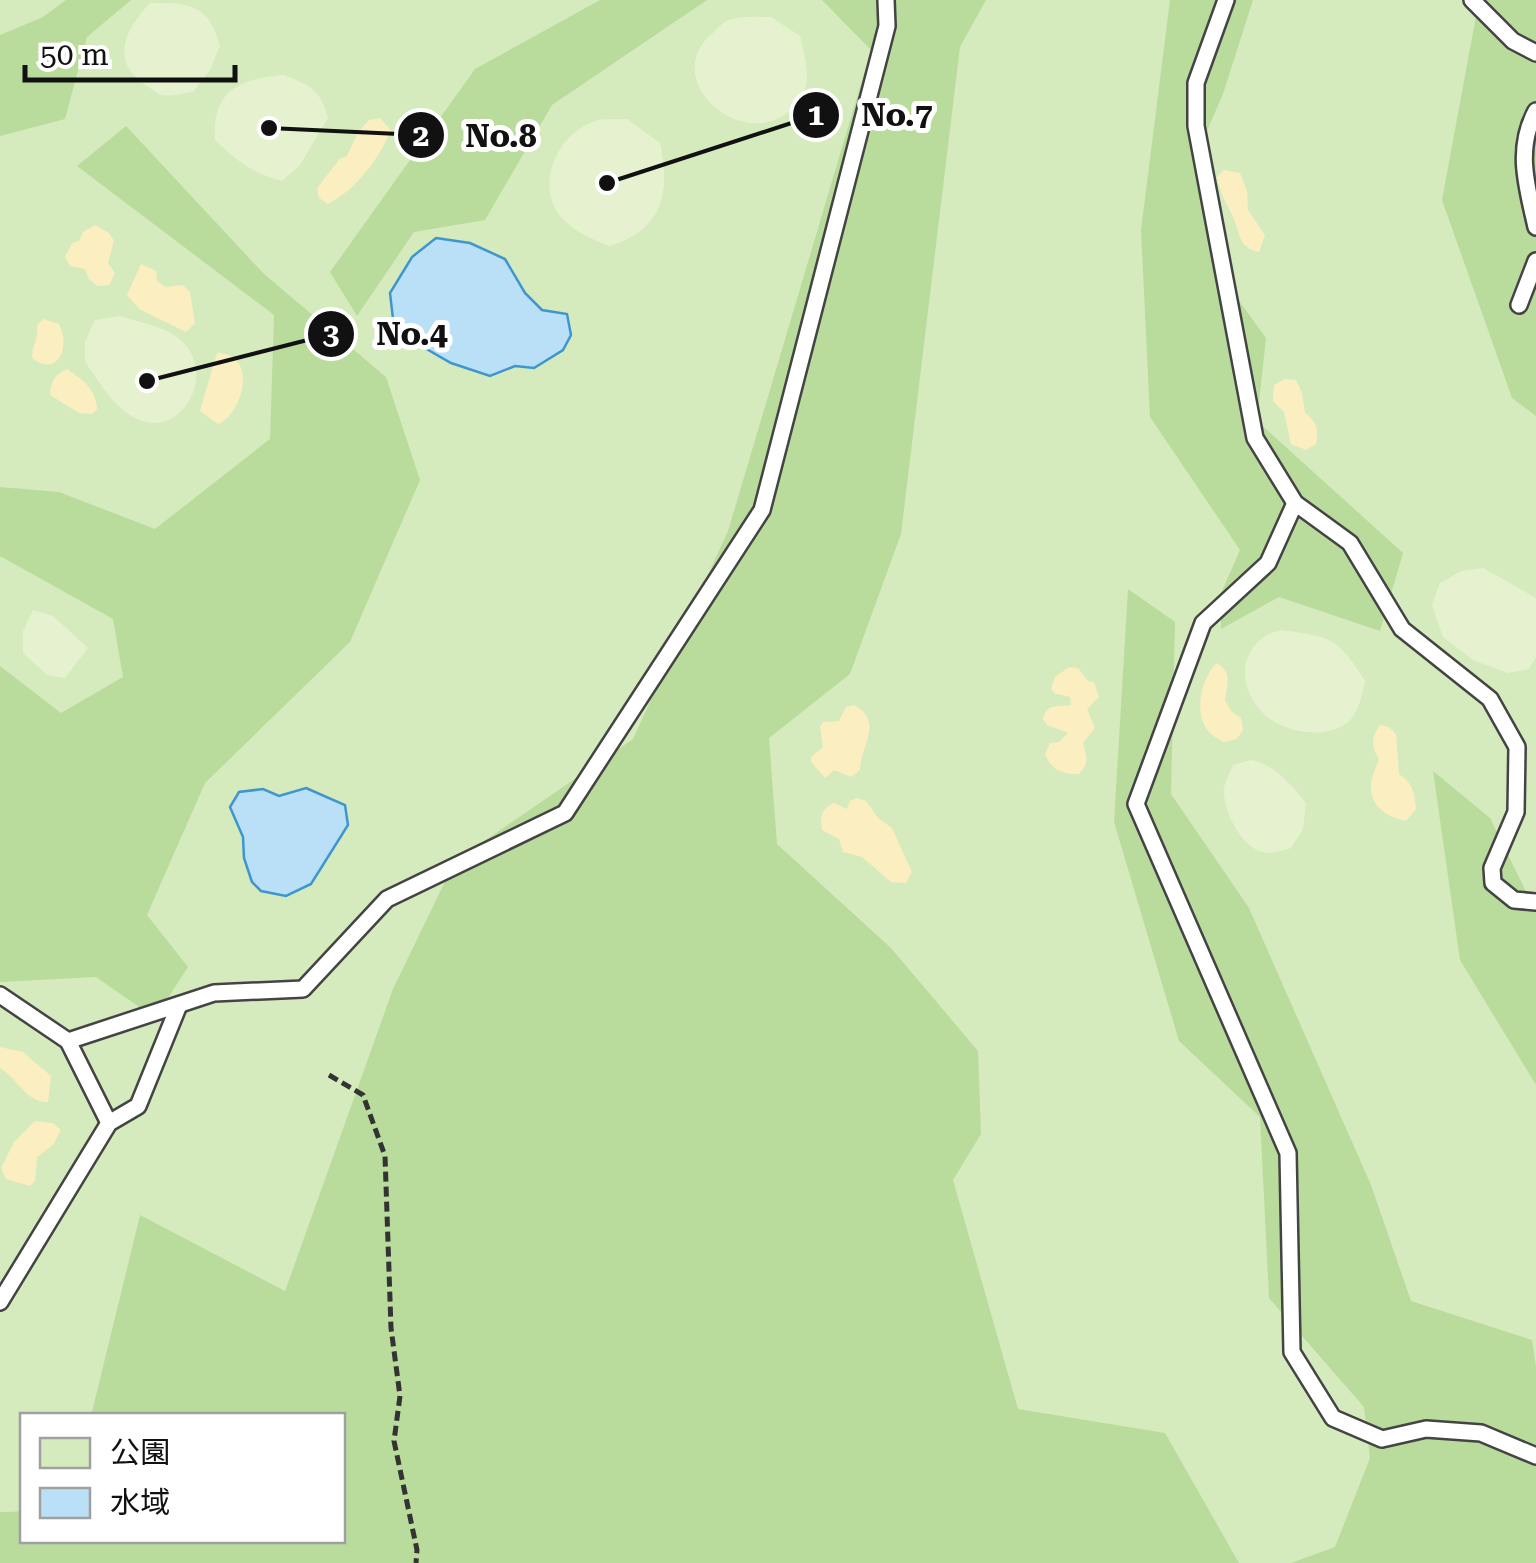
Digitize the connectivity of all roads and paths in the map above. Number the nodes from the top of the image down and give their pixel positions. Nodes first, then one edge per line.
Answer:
1 (886, 0) edge
2 (1226, 0) edge
3 (1472, 0) edge
4 (1536, 53) edge
5 (1536, 111) edge
6 (1536, 227) edge
7 (1536, 260) edge
8 (1518, 305) dead end
9 (1295, 503) junction
10 (1536, 902) edge
11 (0, 995) edge
12 (179, 1005) junction
13 (68, 1042) junction
14 (329, 1075) dead end
15 (109, 1123) junction
16 (0, 1302) edge
17 (1536, 1456) edge
18 (416, 1563) edge

1 - 12 lane
2 - 9 lane
3 - 4 lane
5 - 6 lane
7 - 8 lane
9 - 10 lane
9 - 17 lane
11 - 13 lane
12 - 13 lane
12 - 15 lane
13 - 15 lane
14 - 18 path
15 - 16 lane

